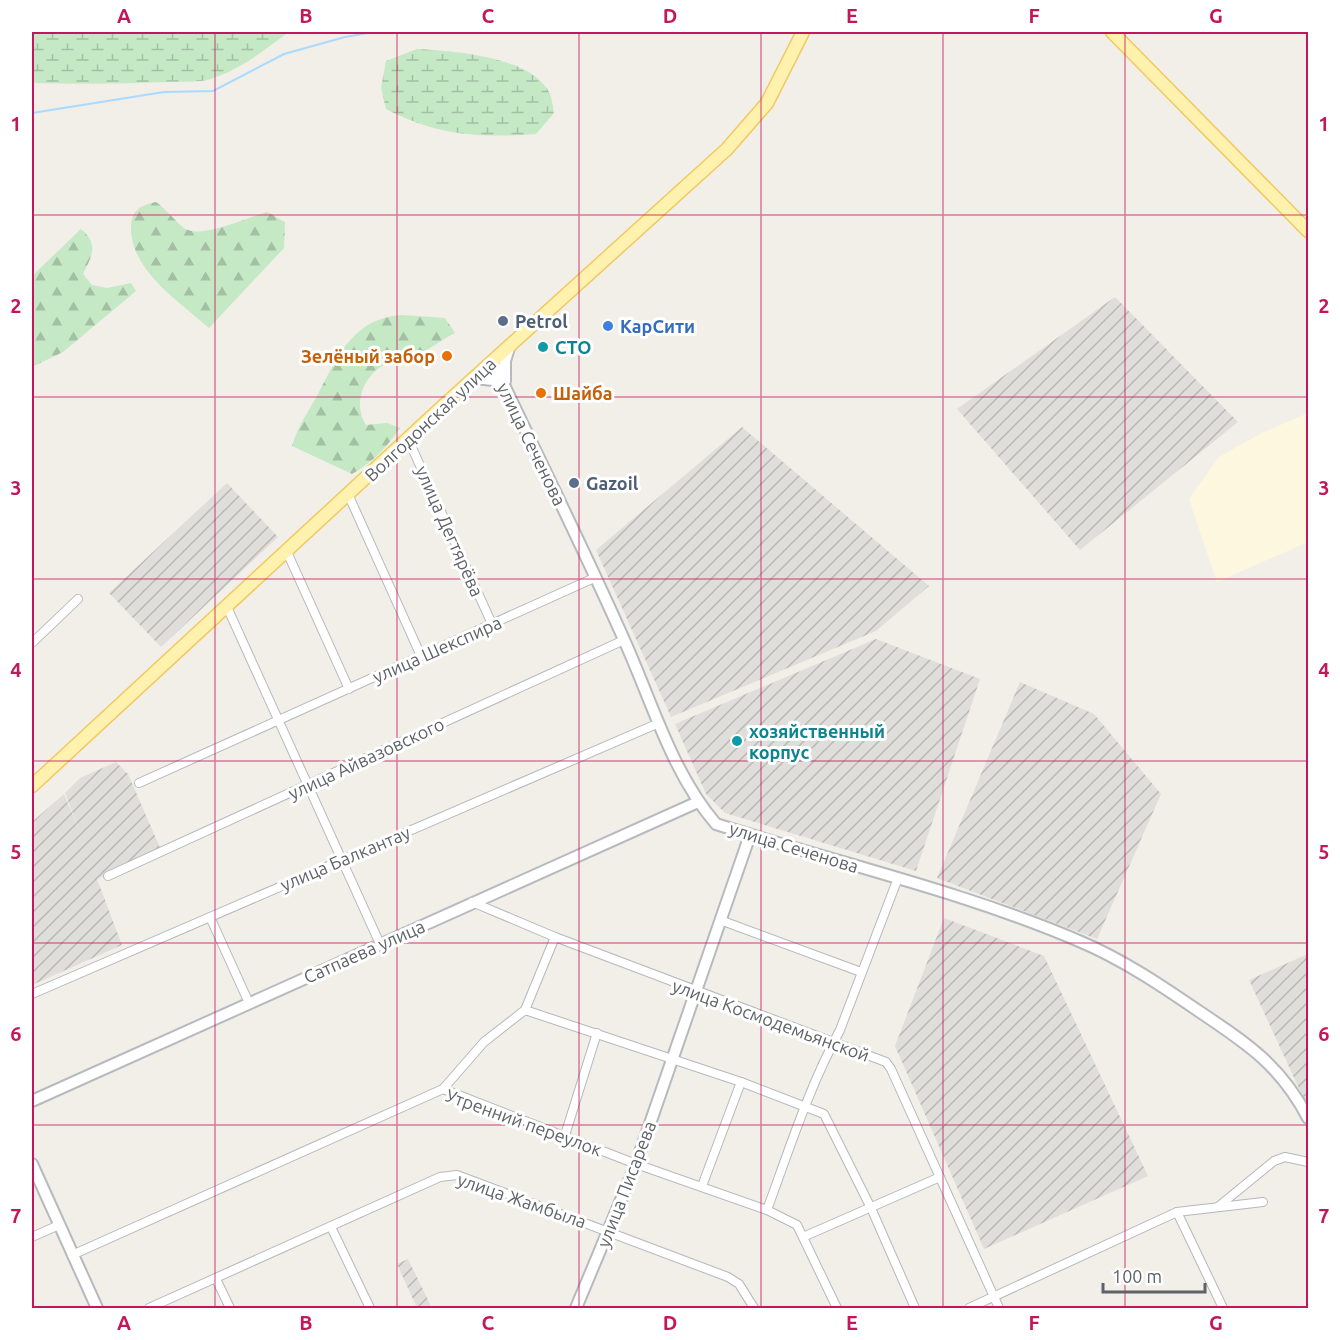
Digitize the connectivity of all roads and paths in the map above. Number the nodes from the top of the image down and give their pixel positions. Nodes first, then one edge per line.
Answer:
1 (802, 32) edge
2 (1112, 32) edge
3 (1308, 231) edge
4 (510, 345) junction
5 (493, 362) junction
6 (475, 378) junction
7 (506, 390) junction
8 (408, 439) junction
9 (348, 494) junction
10 (287, 552) junction
11 (594, 578) junction
12 (78, 599) dead end
13 (227, 606) junction
14 (492, 624) junction
15 (624, 640) junction
16 (32, 643) edge
17 (421, 656) junction
18 (349, 689) junction
19 (279, 720) junction
20 (659, 723) junction
21 (139, 783) dead end
22 (309, 784) junction
23 (32, 786) edge
24 (698, 802) junction
25 (750, 835) junction
26 (343, 859) junction
27 (108, 876) dead end
28 (898, 878) junction
29 (472, 902) junction
30 (210, 916) junction
31 (720, 920) junction
32 (555, 937) junction
33 (380, 944) junction
34 (861, 972) junction
35 (694, 991) junction
36 (32, 994) edge
37 (249, 1004) junction
38 (525, 1010) junction
39 (597, 1033) junction
40 (834, 1041) junction
41 (671, 1058) junction
42 (741, 1082) junction
43 (443, 1089) junction
44 (32, 1101) edge
45 (805, 1106) junction
46 (1308, 1118) edge
47 (566, 1134) junction
48 (1308, 1162) edge
49 (32, 1164) edge
50 (636, 1164) junction
51 (940, 1177) junction
52 (702, 1186) junction
53 (1263, 1202) dead end
54 (871, 1208) junction
55 (1215, 1208) junction
56 (767, 1210) junction
57 (1177, 1212) junction
58 (59, 1225) junction
59 (331, 1227) junction
60 (610, 1230) junction
61 (32, 1237) edge
62 (803, 1237) junction
63 (72, 1255) junction
64 (216, 1279) junction
65 (994, 1298) junction
66 (97, 1308) edge
67 (149, 1308) edge
68 (230, 1308) edge
69 (370, 1308) edge
70 (576, 1308) edge
71 (754, 1308) edge
72 (837, 1308) edge
73 (915, 1308) edge
74 (969, 1308) edge
75 (999, 1308) edge
76 (1223, 1308) edge

1 - 4 main road, Волгодонская улица
2 - 3 main road
4 - 5 main road, Волгодонская улица
4 - 7 street
5 - 6 main road, Волгодонская улица
5 - 7 street, улица Сеченова
6 - 7 street
6 - 8 main road, Волгодонская улица
7 - 11 street, улица Сеченова
8 - 9 main road, Волгодонская улица
8 - 14 street, улица Дегтярёва
9 - 10 main road, Волгодонская улица
9 - 17 street
10 - 13 main road, Волгодонская улица
10 - 18 street
11 - 14 street, улица Шекспира
11 - 15 street, улица Сеченова
12 - 16 street
13 - 19 street
13 - 23 main road, Волгодонская улица
14 - 17 street, улица Шекспира
15 - 20 street, улица Сеченова
15 - 22 street, улица Айвазовского
17 - 18 street, улица Шекспира
18 - 19 street, улица Шекспира
19 - 21 street, улица Шекспира
19 - 22 street
20 - 24 street, улица Сеченова
20 - 26 street, улица Балкантау
22 - 26 street
22 - 27 street, улица Айвазовского
24 - 25 street, улица Сеченова
24 - 29 street, Сатпаева улица
25 - 28 street, улица Сеченова
25 - 31 street, улица Писарева
26 - 30 street, улица Балкантау
26 - 33 street
28 - 34 street
28 - 46 street, улица Сеченова
29 - 32 street, улица Космодемьянской
29 - 33 street, Сатпаева улица
30 - 36 street, улица Балкантау
30 - 37 street
31 - 34 street
31 - 35 street, улица Писарева
32 - 35 street, улица Космодемьянской
32 - 38 street
33 - 37 street, Сатпаева улица
34 - 40 street
35 - 40 street, улица Космодемьянской
35 - 41 street, улица Писарева
37 - 44 street, Сатпаева улица
38 - 39 street
38 - 43 street
39 - 41 street
39 - 47 street
40 - 45 street
40 - 51 street, улица Космодемьянской
41 - 42 street
41 - 50 street, улица Писарева
42 - 45 street
42 - 52 street
43 - 47 street, Утренний переулок
43 - 63 street, Утренний переулок
45 - 54 street
45 - 56 street
47 - 50 street, Утренний переулок
48 - 55 street
49 - 58 street
50 - 52 street, Утренний переулок
50 - 60 street, улица Писарева
51 - 54 street
51 - 65 street, улица Космодемьянской
52 - 56 street, Утренний переулок
53 - 55 street
54 - 62 street
54 - 73 street
55 - 57 street
56 - 62 street, Утренний переулок
57 - 65 street
57 - 76 street
58 - 61 street
58 - 63 street
59 - 60 street, улица Жамбыла
59 - 64 street, улица Жамбыла
59 - 69 street
60 - 70 street, улица Писарева
60 - 71 street, улица Жамбыла
62 - 72 street, Утренний переулок
63 - 66 street
64 - 67 street, улица Жамбыла
64 - 68 street
65 - 74 street
65 - 75 street, улица Космодемьянской

